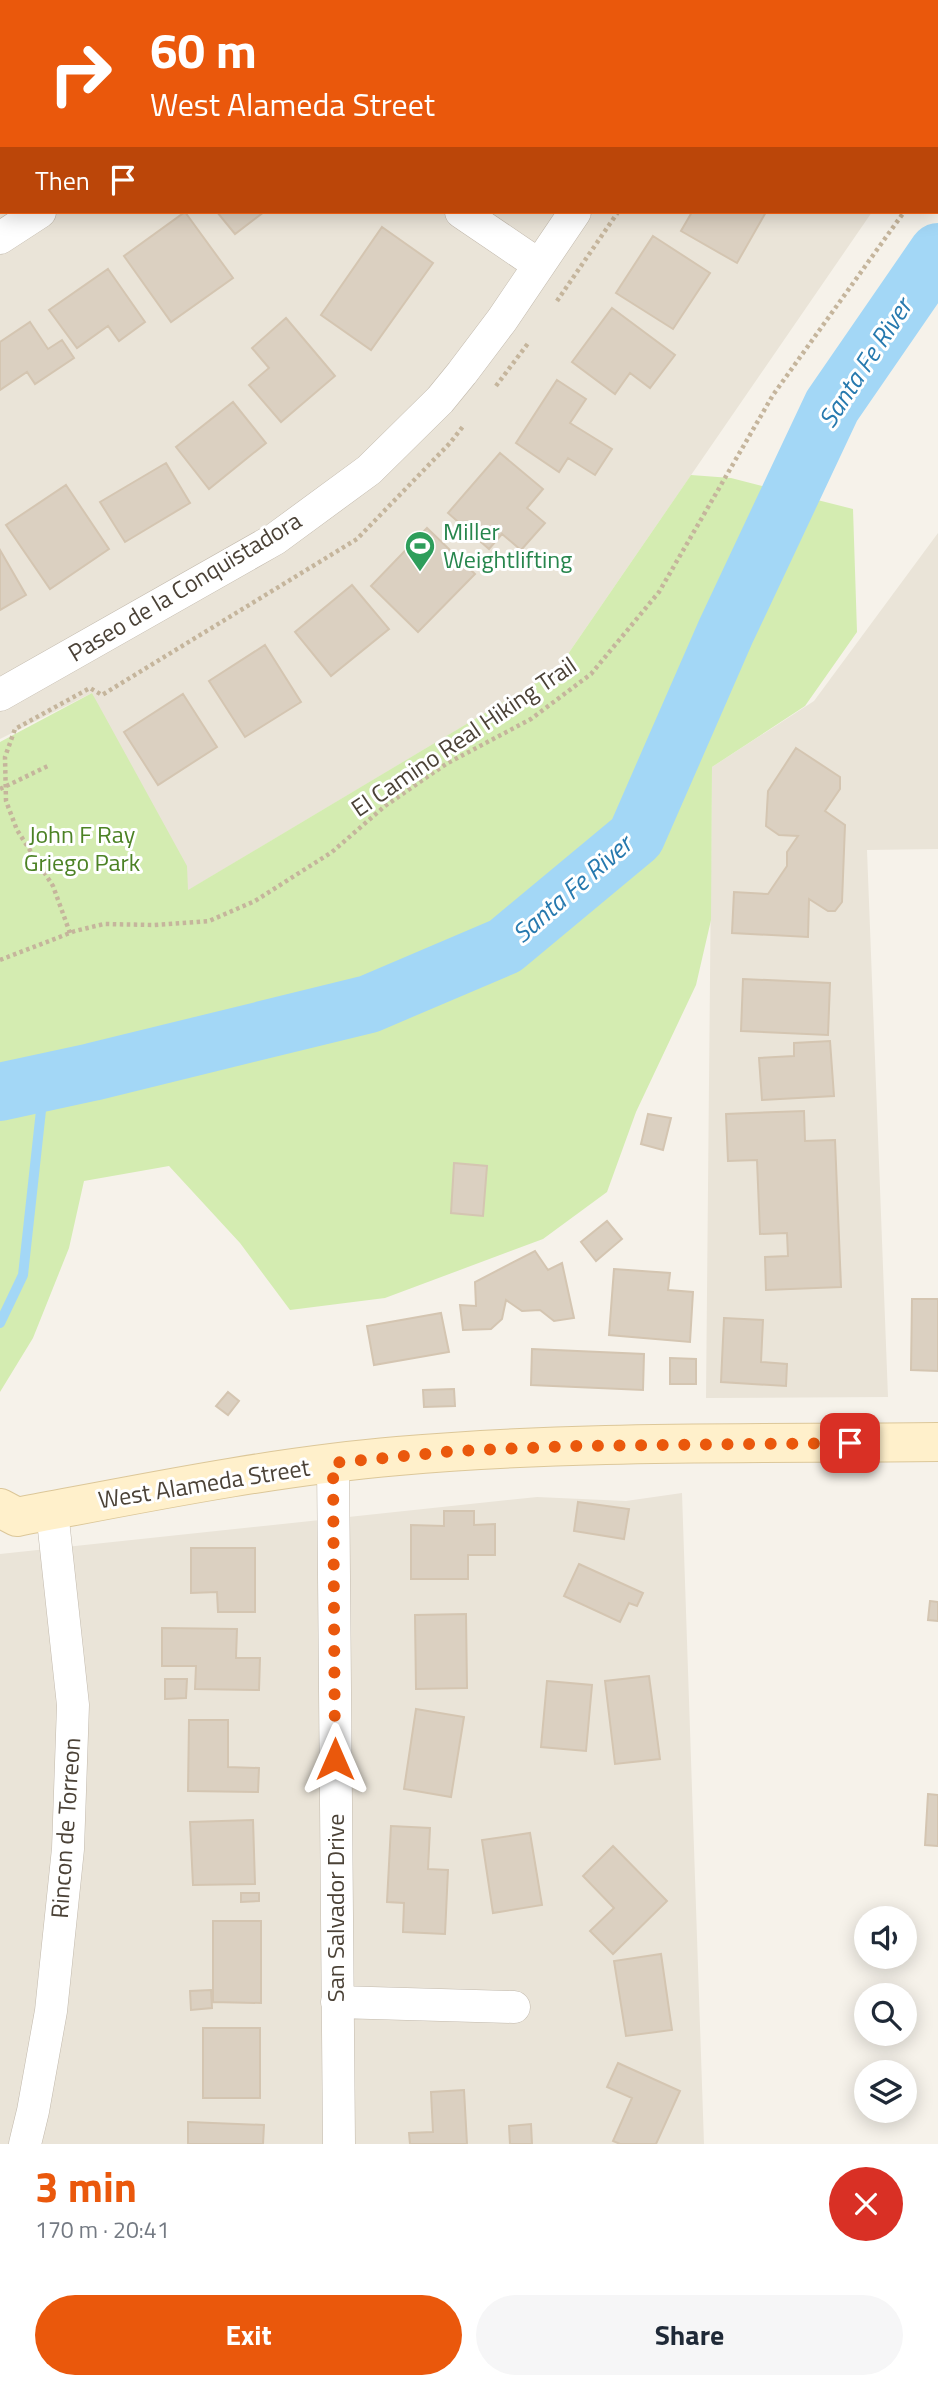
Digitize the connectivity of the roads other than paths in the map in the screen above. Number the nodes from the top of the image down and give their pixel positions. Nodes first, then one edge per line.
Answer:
1 (37, 214) edge
2 (464, 214) edge
3 (574, 214) edge
4 (0, 238) edge
5 (539, 265) junction
6 (0, 695) edge
7 (938, 1442) edge
8 (333, 1463) junction
9 (17, 1518) edge
10 (337, 2002) junction
11 (514, 2007) dead end
12 (25, 2144) edge
13 (339, 2144) edge

1 - 4 street
2 - 5 street
3 - 5 street, Paseo de la Conquistadora
5 - 6 street, Paseo de la Conquistadora
7 - 8 street, West Alameda Street
8 - 9 street, West Alameda Street
8 - 10 street, San Salvador Drive
9 - 12 street, Rincon de Torreon
10 - 11 street
10 - 13 street, San Salvador Drive

